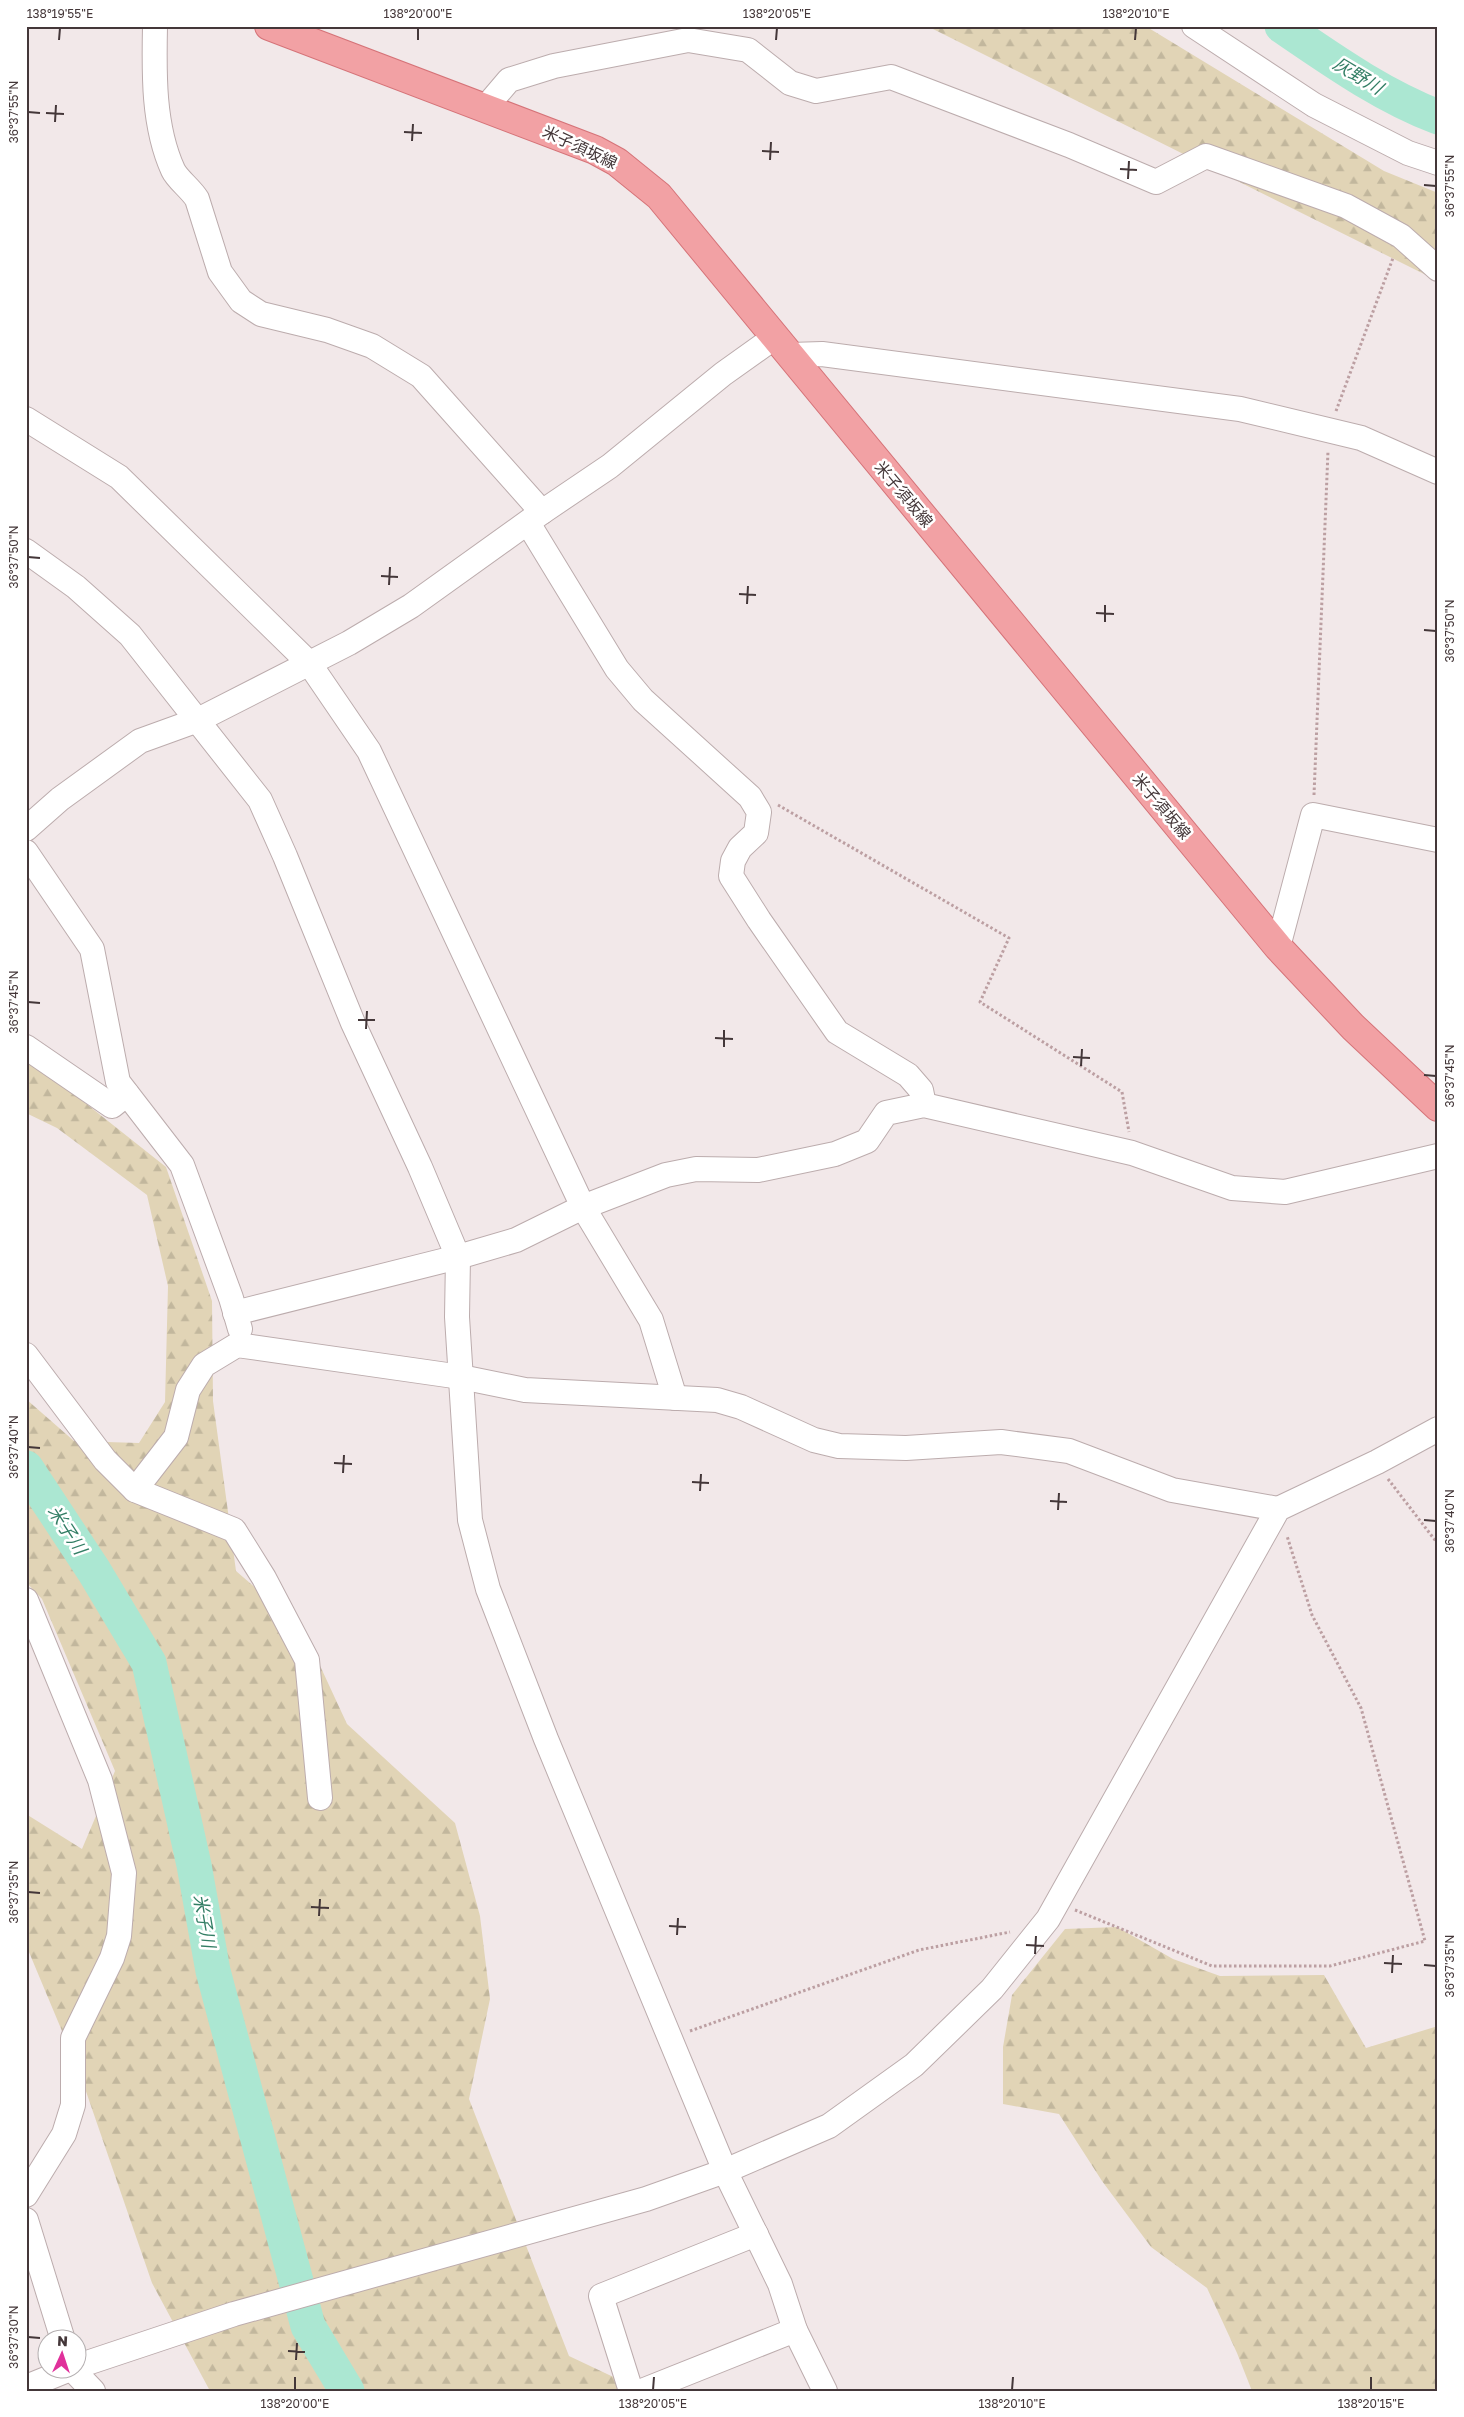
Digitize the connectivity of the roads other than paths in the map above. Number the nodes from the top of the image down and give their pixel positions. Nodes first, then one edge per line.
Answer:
1 (155, 26) edge
2 (269, 26) edge
3 (1194, 26) edge
4 (486, 108) junction
5 (1438, 163) edge
6 (1438, 269) edge
7 (782, 346) junction
8 (26, 419) edge
9 (1438, 472) edge
10 (535, 517) junction
11 (26, 551) edge
12 (310, 664) junction
13 (198, 720) junction
14 (26, 830) edge
15 (1438, 840) edge
16 (26, 852) edge
17 (1278, 947) junction
18 (26, 1047) edge
19 (127, 1094) junction
20 (924, 1104) junction
21 (1438, 1107) edge
22 (1438, 1156) edge
23 (583, 1207) junction
24 (458, 1257) junction
25 (235, 1313) junction
26 (237, 1345) junction
27 (26, 1355) edge
28 (461, 1377) junction
29 (676, 1398) junction
30 (1438, 1429) edge
31 (135, 1490) junction
32 (1278, 1509) junction
33 (26, 1600) edge
34 (320, 1798) dead end
35 (725, 2171) junction
36 (26, 2195) edge
37 (26, 2220) edge
38 (756, 2234) junction
39 (60, 2330) edge
40 (796, 2330) junction
41 (88, 2363) edge
42 (43, 2380) edge
43 (83, 2380) edge
44 (26, 2387) edge
45 (93, 2391) edge
46 (631, 2391) edge
47 (642, 2391) edge
48 (825, 2391) edge

1 - 10 street
2 - 4 main road, 米子須坂線
3 - 5 street
4 - 6 street
4 - 7 main road, 米子須坂線
7 - 9 street
7 - 10 street
7 - 17 main road, 米子須坂線
8 - 12 street
10 - 12 street
10 - 20 street
11 - 13 street
12 - 13 street
12 - 23 street
13 - 14 street
13 - 24 street
15 - 17 street
16 - 19 street
17 - 21 main road, 米子須坂線
18 - 19 street
19 - 25 street
20 - 22 street
20 - 23 street
23 - 24 street
23 - 29 street
24 - 25 street
24 - 28 street
25 - 26 street
26 - 28 street
26 - 31 street
27 - 31 street
28 - 29 street
28 - 35 street
29 - 32 street
30 - 32 street
31 - 34 street
32 - 35 street
33 - 36 street
35 - 38 street
35 - 41 street
37 - 39 street
38 - 40 street
38 - 46 street
40 - 47 street
40 - 48 street
42 - 44 street
43 - 45 street

